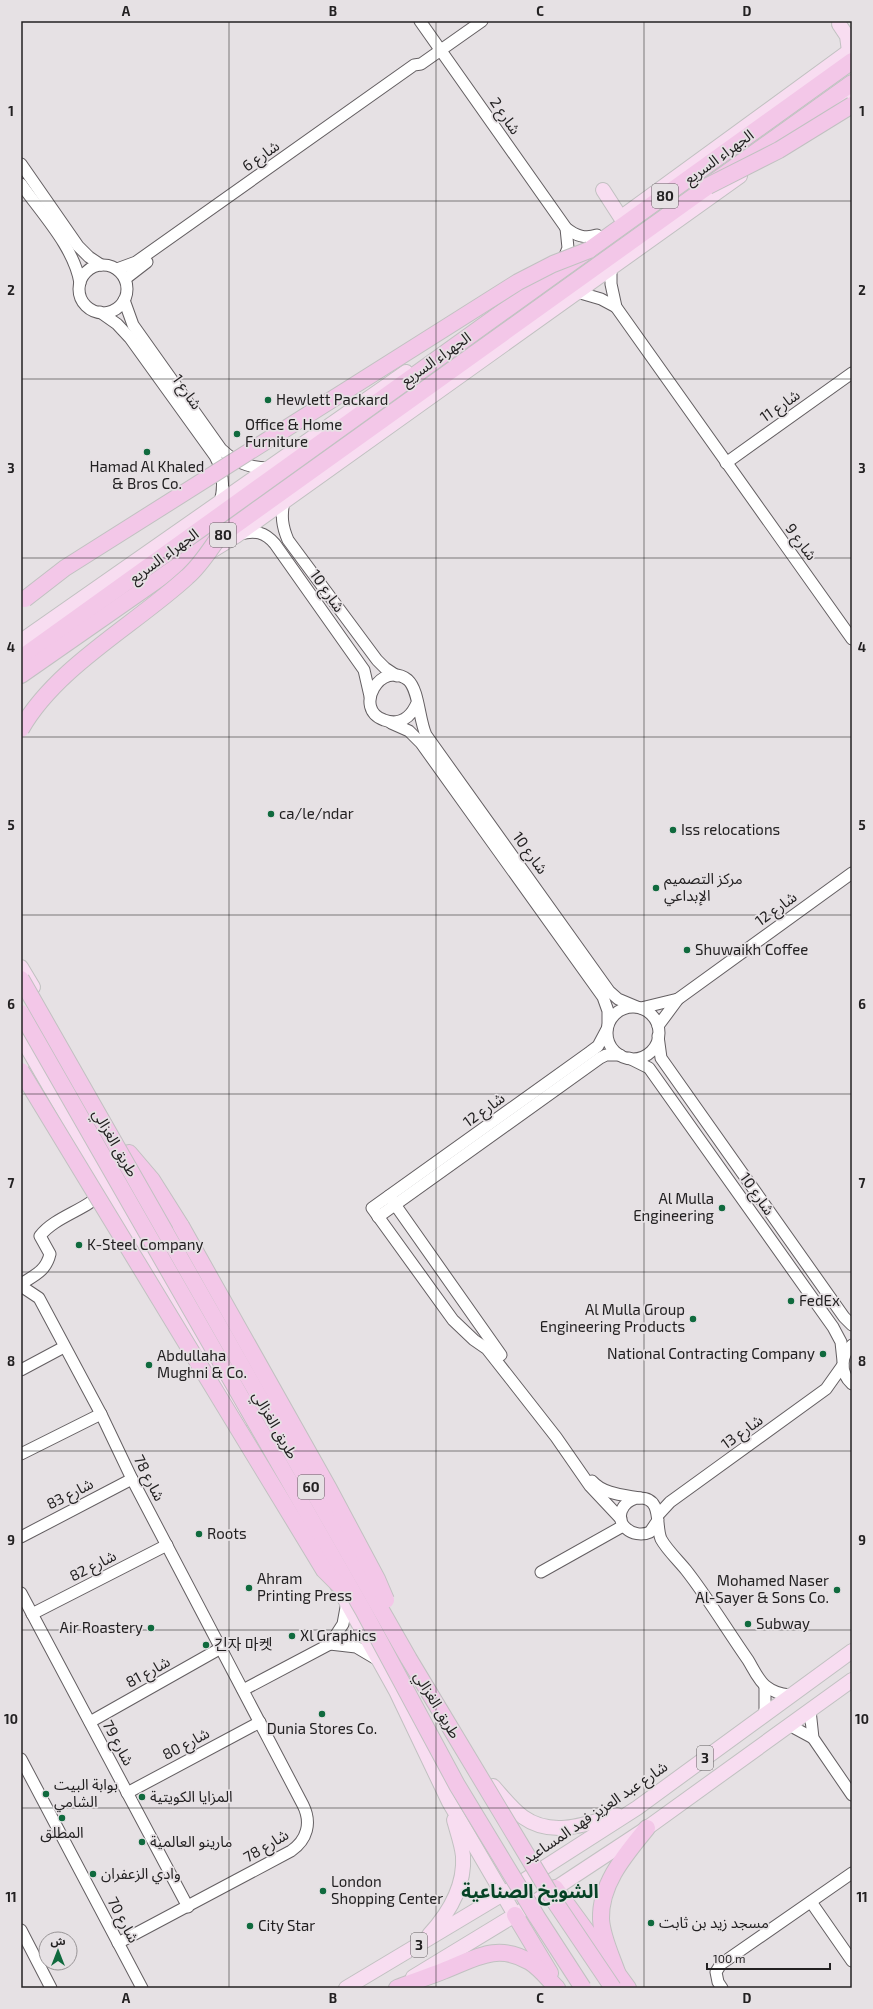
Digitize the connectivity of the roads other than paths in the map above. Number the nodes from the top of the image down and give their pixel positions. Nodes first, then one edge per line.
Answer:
1 (420, 21) edge
2 (482, 21) edge
3 (839, 24) dead end
4 (441, 50) junction
5 (851, 54) edge
6 (421, 64) junction
7 (852, 83) edge
8 (852, 95) edge
9 (852, 105) edge
10 (21, 164) edge
11 (21, 184) edge
12 (708, 186) junction
13 (603, 190) dead end
14 (621, 218) junction
15 (566, 228) junction
16 (597, 235) junction
17 (589, 250) junction
18 (562, 263) junction
19 (101, 265) junction
20 (611, 268) junction
21 (117, 269) junction
22 (125, 279) junction
23 (80, 283) junction
24 (577, 292) junction
25 (124, 300) junction
26 (616, 308) junction
27 (100, 312) junction
28 (852, 373) edge
29 (726, 464) junction
30 (268, 468) junction
31 (284, 501) junction
32 (220, 502) junction
33 (236, 536) junction
34 (219, 537) junction
35 (21, 603) edge
36 (852, 639) edge
37 (21, 641) edge
38 (21, 658) edge
39 (21, 675) edge
40 (397, 676) junction
41 (21, 684) edge
42 (370, 696) junction
43 (417, 703) junction
44 (390, 722) junction
45 (21, 729) edge
46 (852, 873) edge
47 (538, 897) junction
48 (21, 967) edge
49 (22, 980) edge
50 (678, 999) junction
51 (639, 1008) junction
52 (21, 1013) edge
53 (607, 1027) junction
54 (658, 1031) junction
55 (21, 1037) edge
56 (625, 1057) junction
57 (21, 1071) edge
58 (129, 1153) junction
59 (104, 1181) junction
60 (392, 1200) junction
61 (21, 1285) edge
62 (471, 1311) junction
63 (453, 1320) junction
64 (852, 1325) edge
65 (852, 1345) edge
66 (64, 1347) junction
67 (843, 1363) junction
68 (21, 1370) edge
69 (852, 1385) edge
70 (826, 1389) junction
71 (101, 1414) junction
72 (21, 1454) edge
73 (132, 1479) junction
74 (643, 1498) junction
75 (675, 1498) junction
76 (658, 1518) junction
77 (622, 1522) junction
78 (646, 1534) junction
79 (21, 1537) edge
80 (662, 1540) junction
81 (167, 1545) junction
82 (542, 1572) dead end
83 (21, 1593) edge
84 (347, 1602) junction
85 (363, 1610) junction
86 (32, 1614) junction
87 (330, 1644) junction
88 (221, 1648) junction
89 (852, 1651) edge
90 (409, 1659) junction
91 (378, 1660) junction
92 (852, 1660) edge
93 (848, 1683) edge
94 (766, 1687) junction
95 (243, 1690) junction
96 (789, 1695) junction
97 (810, 1710) junction
98 (765, 1713) junction
99 (90, 1722) junction
100 (260, 1722) junction
101 (789, 1725) junction
102 (813, 1738) junction
103 (21, 1759) edge
104 (493, 1786) junction
105 (127, 1793) junction
106 (852, 1795) edge
107 (449, 1802) junction
108 (637, 1808) junction
109 (647, 1828) junction
110 (543, 1869) junction
111 (852, 1873) edge
112 (555, 1888) junction
113 (503, 1894) junction
114 (811, 1902) junction
115 (188, 1907) junction
116 (515, 1915) junction
117 (21, 1930) edge
118 (118, 1943) junction
119 (420, 1945) junction
120 (852, 1961) edge
121 (617, 1972) junction
122 (51, 1988) edge
123 (142, 1988) edge
124 (346, 1988) edge
125 (396, 1988) edge
126 (558, 1988) edge
127 (583, 1988) edge
128 (613, 1988) edge
129 (628, 1988) edge
130 (722, 1988) edge

1 - 4 street, شارع 2
2 - 4 street, شارع 6
3 - 5 main road
4 - 6 street, شارع 6
4 - 15 street, شارع 2
5 - 14 main road, الجهراء السريع
5 - 17 highway, الجهراء السريع / 80
6 - 21 street, شارع 6
6 - 22 street, شارع 6
7 - 12 highway, الجهراء السريع / 80, bridge
8 - 20 main road, الجهراء السريع
9 - 12 highway, bridge
10 - 19 street
11 - 23 street
12 - 34 highway, الجهراء السريع / 80
13 - 14 main road
14 - 16 main road, الجهراء السريع
15 - 16 street, شارع 2
15 - 18 street, شارع 2
16 - 18 main road, الجهراء السريع
17 - 35 highway, bridge
17 - 38 highway, الجهراء السريع / 80, bridge
18 - 30 main road, الجهراء السريع
19 - 21 street
19 - 23 street
20 - 24 main road, الجهراء السريع
20 - 26 street
21 - 22 street
22 - 25 street
23 - 27 street
24 - 26 street
24 - 31 main road, الجهراء السريع
25 - 27 street
25 - 30 street, شارع 1
26 - 29 street, شارع 9
27 - 32 street, شارع 1
28 - 29 street, شارع 11
29 - 36 street, شارع 9
30 - 32 main road, الجهراء السريع
31 - 33 main road, الجهراء السريع
31 - 40 street, شارع 10
32 - 37 main road, الجهراء السريع
33 - 41 main road, الجهراء السريع
33 - 42 street, شارع 10
34 - 39 highway, الجهراء السريع / 80
34 - 45 highway, bridge
40 - 42 street
40 - 43 street
42 - 44 street
43 - 44 street
43 - 47 street, شارع 10
44 - 47 street, شارع 10
46 - 50 street, شارع 12
47 - 51 street, شارع 10
47 - 53 street, شارع 10
48 - 58 main road, طريق الغزالي
49 - 90 highway, طريق الغزالي / 60, bridge
50 - 51 street, شارع 12
50 - 54 street, شارع 12
51 - 53 street
51 - 54 street
52 - 85 highway, طريق الغزالي / 60, bridge
53 - 56 street
53 - 60 street, شارع 12
54 - 56 street
54 - 64 street, شارع 10
55 - 59 main road, طريق الغزالي
56 - 60 street, شارع 12
56 - 67 street, شارع 10
57 - 85 highway, bridge
58 - 90 highway, bridge
58 - 104 main road, طريق الغزالي
59 - 61 street
59 - 84 main road, طريق الغزالي
60 - 62 street
60 - 63 street, شارع 12
61 - 66 street, شارع 78
62 - 63 street
62 - 74 street
63 - 77 street
65 - 67 street, شارع 13
66 - 68 street
66 - 71 street, شارع 78
67 - 69 street, شارع 10
67 - 70 street, شارع 13
69 - 70 street, شارع 13
70 - 75 street, شارع 13
71 - 72 street
71 - 73 street, شارع 78
73 - 79 street, شارع 83
73 - 81 street, شارع 78
74 - 75 street
74 - 76 street
74 - 77 street
75 - 76 street, شارع 13
76 - 78 street
76 - 80 street
77 - 78 street
77 - 82 street
78 - 80 street
80 - 94 street
81 - 86 street, شارع 82
81 - 88 street, شارع 78
83 - 86 street, شارع 79
84 - 87 street
84 - 91 main road, طريق الغزالي
85 - 127 highway, طريق الغزالي / 60, bridge
86 - 99 street, شارع 79
87 - 91 street
87 - 95 street
88 - 95 street, شارع 78
88 - 99 street, شارع 81
89 - 96 main road, شارع عبد العزيز فهد المساعيد / 3
90 - 128 highway, طريق الغزالي / 60, bridge
91 - 107 main road, طريق الغزالي
92 - 93 main road
93 - 97 main road, 3
94 - 96 street
94 - 98 street
95 - 100 street, شارع 78
96 - 98 main road, شارع عبد العزيز فهد المساعيد / 3
97 - 101 main road, 3
97 - 102 street
98 - 108 main road, شارع عبد العزيز فهد المساعيد / 3
99 - 105 street, شارع 79
100 - 105 street, شارع 80
100 - 115 street, شارع 78
101 - 102 street
101 - 109 main road, 3
102 - 106 street
103 - 118 street, شارع 70
104 - 108 main road
104 - 110 main road, طريق الغزالي
105 - 115 street, شارع 79
107 - 113 main road, طريق الغزالي
107 - 119 main road
108 - 110 main road, شارع عبد العزيز فهد المساعيد / 3
109 - 112 main road, 3
109 - 121 highway
110 - 112 main road, طريق الغزالي
110 - 113 main road, شارع عبد العزيز فهد المساعيد / 3
111 - 114 street
112 - 116 main road, 3
112 - 121 highway
113 - 116 main road, طريق الغزالي
113 - 119 main road, شارع عبد العزيز فهد المساعيد / 3
114 - 120 street
114 - 130 street
115 - 118 street, شارع 78
116 - 125 main road, 3
116 - 126 highway
117 - 122 street
118 - 123 street, شارع 70
119 - 124 main road, شارع عبد العزيز فهد المساعيد / 3
121 - 129 highway
125 - 126 highway

